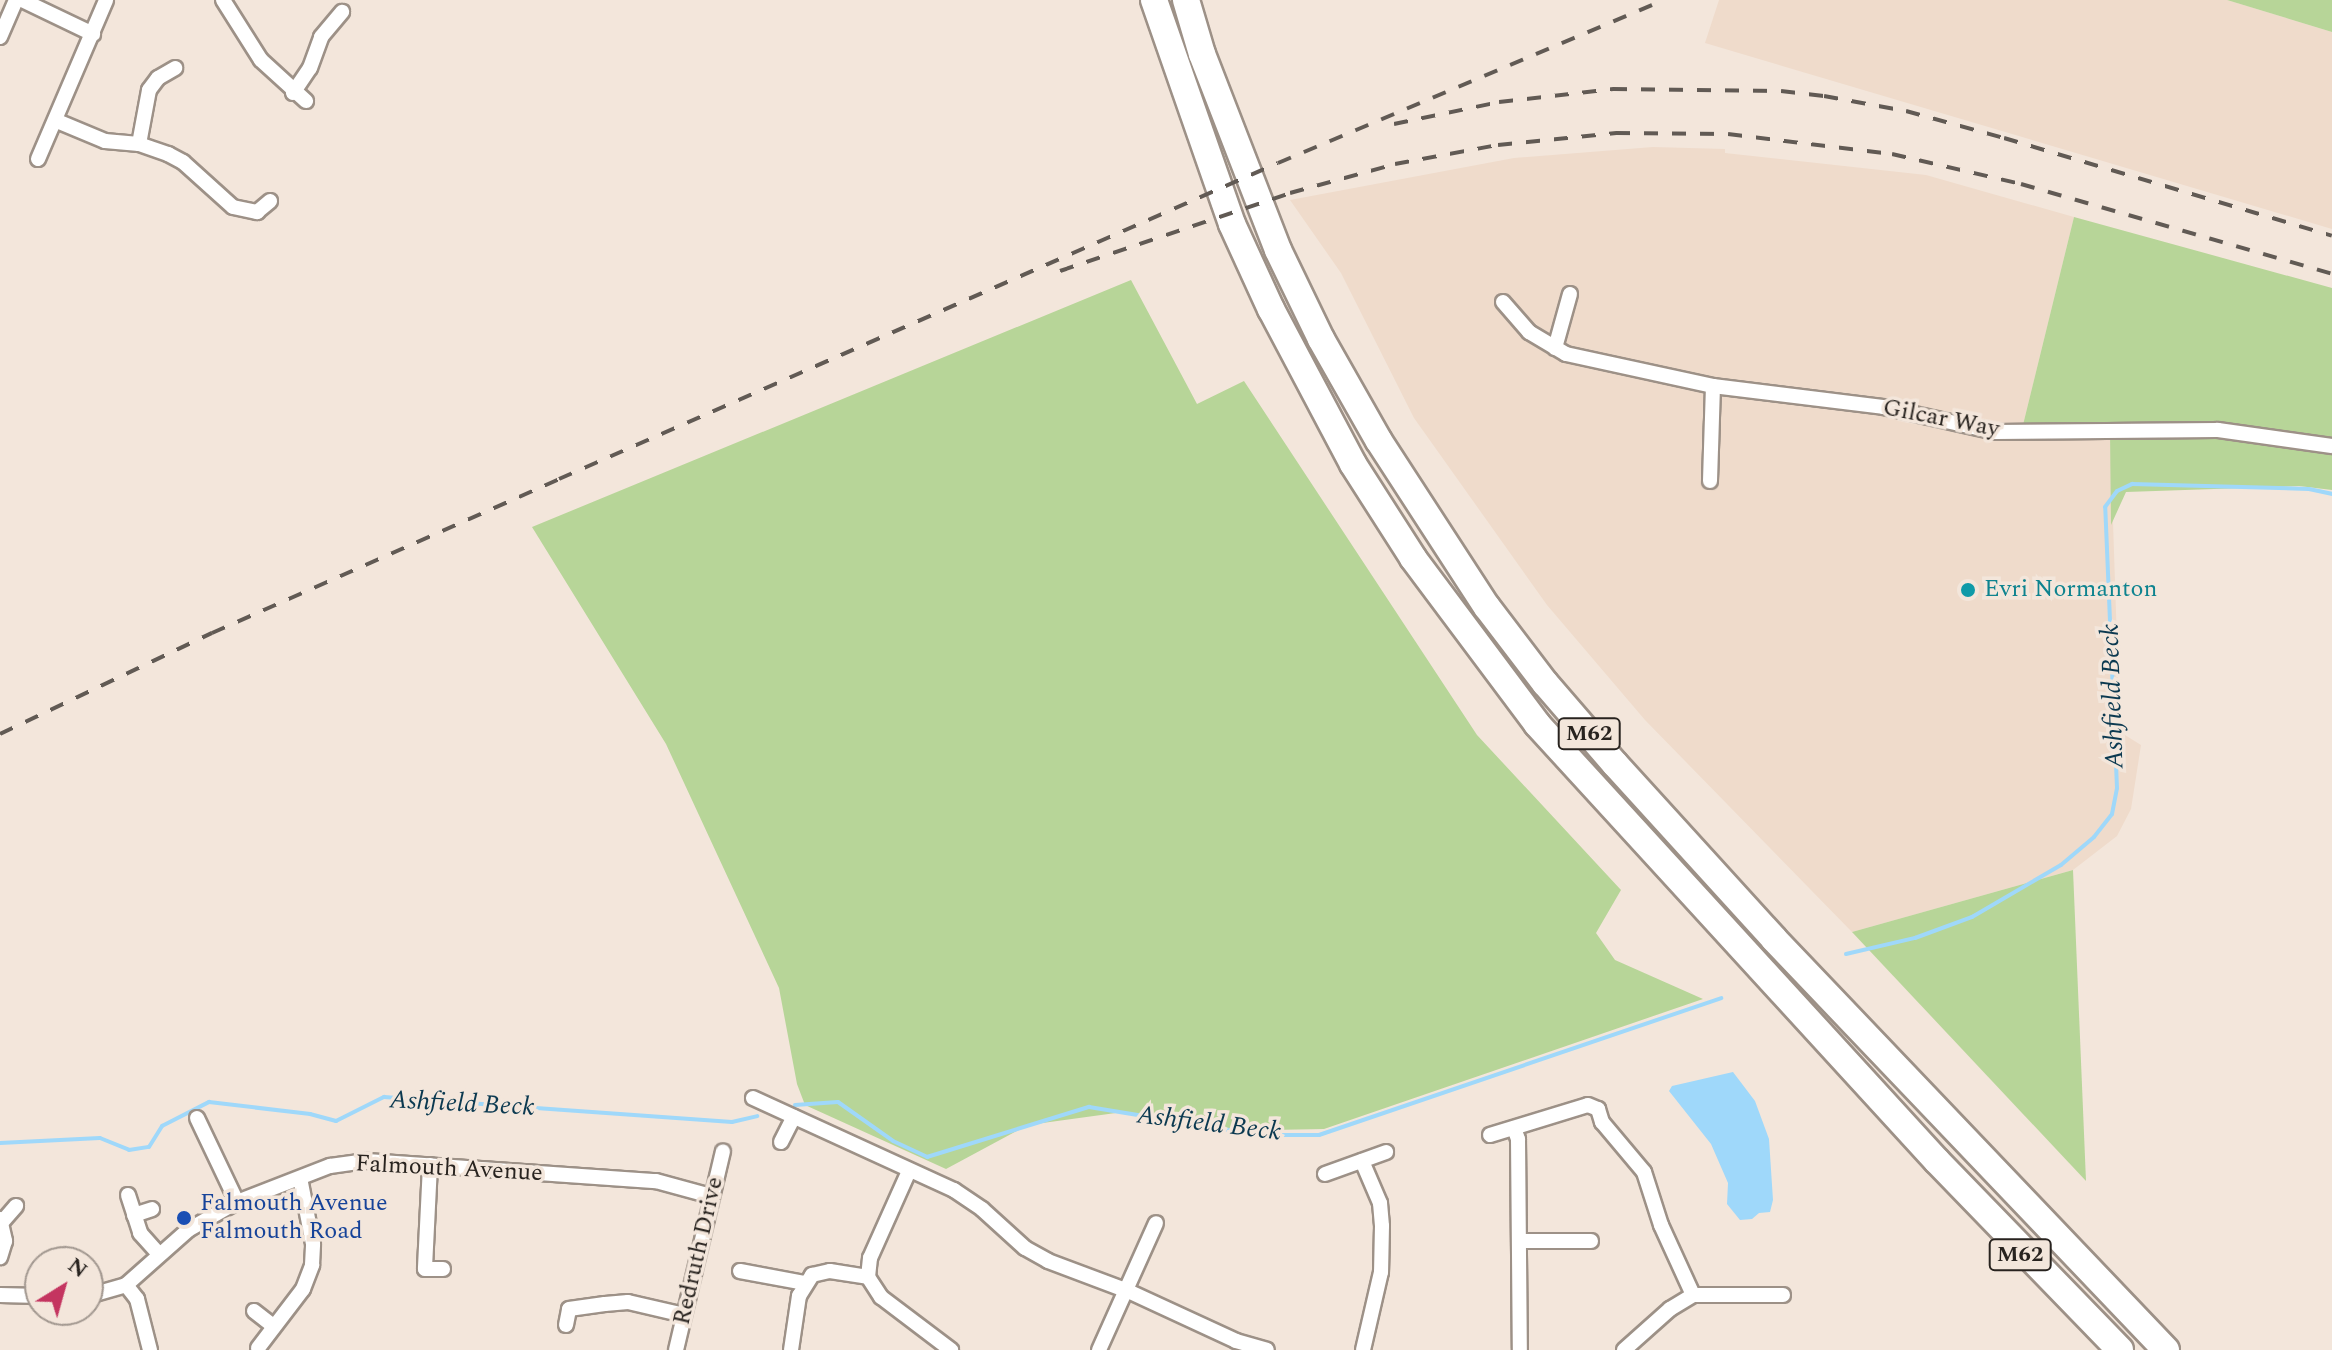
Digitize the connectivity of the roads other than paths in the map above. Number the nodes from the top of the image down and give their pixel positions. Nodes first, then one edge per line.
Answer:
1 (16, 0) edge
2 (22, 0) edge
3 (106, 0) edge
4 (223, 0) edge
5 (1154, 0) edge
6 (1186, 0) edge
7 (342, 12) dead end
8 (93, 34) junction
9 (0, 37) edge
10 (175, 68) dead end
11 (57, 121) junction
12 (139, 144) junction
13 (38, 159) dead end
14 (270, 201) dead end
15 (1570, 294) dead end
16 (1503, 302) dead end
17 (1555, 348) junction
18 (1713, 386) junction
19 (2332, 446) edge
20 (1710, 481) dead end
21 (753, 1098) dead end
22 (794, 1117) junction
23 (197, 1118) dead end
24 (1514, 1128) junction
25 (1490, 1135) dead end
26 (781, 1142) dead end
27 (723, 1151) dead end
28 (1386, 1152) dead end
29 (1362, 1161) junction
30 (1937, 1161) junction
31 (430, 1165) junction
32 (909, 1171) junction
33 (1325, 1174) dead end
34 (300, 1178) junction
35 (128, 1195) dead end
36 (711, 1196) junction
37 (237, 1202) junction
38 (16, 1206) dead end
39 (152, 1209) dead end
40 (134, 1215) junction
41 (1, 1220) edge
42 (1156, 1223) dead end
43 (1519, 1241) junction
44 (1591, 1241) dead end
45 (158, 1253) junction
46 (0, 1257) edge
47 (443, 1269) dead end
48 (740, 1271) dead end
49 (868, 1277) junction
50 (804, 1283) junction
51 (126, 1285) junction
52 (104, 1291) edge
53 (1128, 1291) junction
54 (0, 1295) edge
55 (1693, 1295) junction
56 (1783, 1295) dead end
57 (24, 1296) edge
58 (254, 1311) dead end
59 (684, 1315) junction
60 (566, 1325) dead end
61 (273, 1326) junction
62 (258, 1348) edge
63 (150, 1350) edge
64 (676, 1350) edge
65 (791, 1350) edge
66 (951, 1350) edge
67 (1099, 1350) edge
68 (1267, 1350) edge
69 (1363, 1350) edge
70 (1520, 1350) edge
71 (1624, 1350) edge
72 (2102, 1350) edge
73 (2120, 1350) edge
74 (2166, 1350) edge

1 - 9 street
2 - 8 street
3 - 8 street
4 - 7 street
5 - 30 highway, M62
6 - 74 highway, M62
8 - 11 street
10 - 12 street
11 - 12 street
11 - 13 street
12 - 14 street
15 - 17 street
16 - 17 street, Gilcar Way
17 - 18 street, Gilcar Way
18 - 19 street, Gilcar Way
18 - 20 street
21 - 22 street
22 - 26 street
22 - 32 street
23 - 37 street
24 - 25 street
24 - 43 street
24 - 55 street
27 - 36 street, Redruth Drive
28 - 29 street
29 - 33 street
29 - 69 street
30 - 72 highway, M62
30 - 73 highway, M62
31 - 34 street, Falmouth Avenue
31 - 36 street, Falmouth Avenue
31 - 47 street
32 - 49 street
32 - 53 street
34 - 37 street, Falmouth Avenue
34 - 61 street
35 - 40 street
36 - 59 street, Redruth Drive
37 - 45 street, Falmouth Avenue
38 - 41 street
39 - 40 street
40 - 45 street
41 - 46 street
42 - 53 street
43 - 44 street
43 - 70 street
45 - 51 street, Falmouth Avenue
48 - 50 street
49 - 50 street
49 - 66 street
50 - 65 street
51 - 52 street, Falmouth Avenue
51 - 63 street
53 - 67 street
53 - 68 street
54 - 57 street
55 - 56 street
55 - 71 street
58 - 61 street
59 - 60 street
59 - 64 street, Redruth Drive
61 - 62 street

